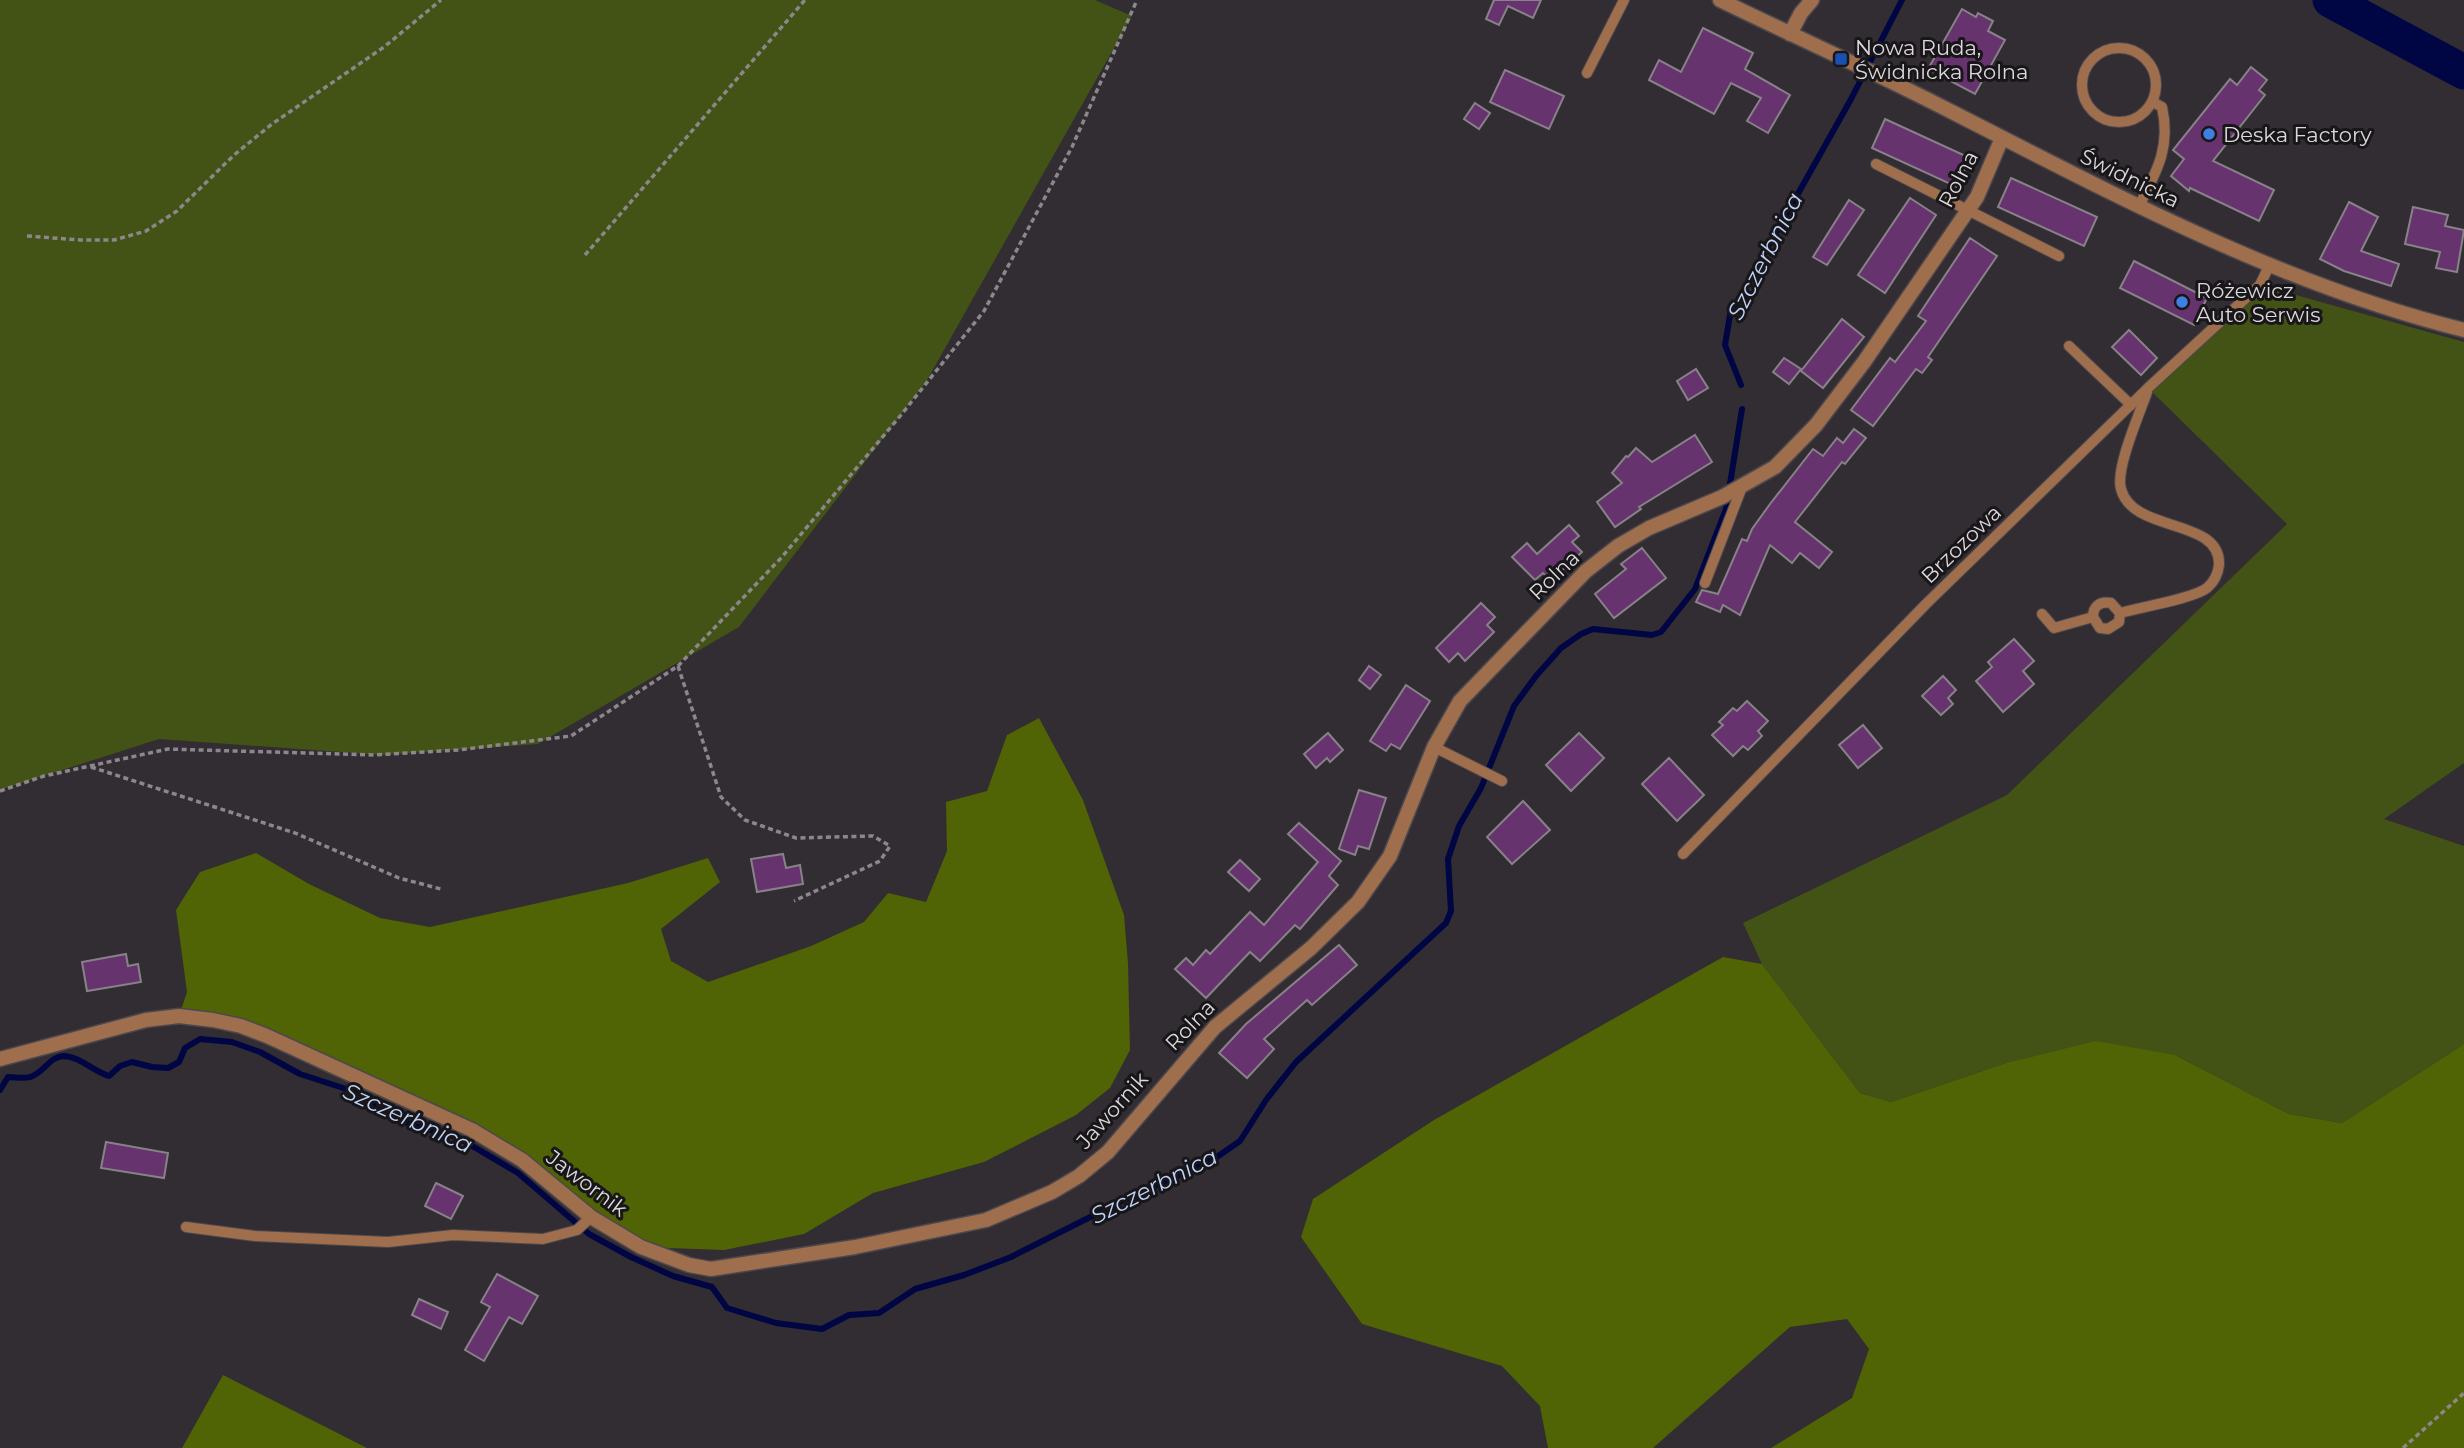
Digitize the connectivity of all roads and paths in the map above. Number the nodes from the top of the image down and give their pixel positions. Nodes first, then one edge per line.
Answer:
1 (441, 0) edge
2 (805, 0) edge
3 (1137, 0) edge
4 (1624, 0) edge
5 (1720, 0) edge
6 (1812, 0) edge
7 (1790, 34) junction
8 (1587, 72) dead end
9 (2153, 102) junction
10 (2002, 138) junction
11 (1876, 164) dead end
12 (2139, 206) junction
13 (1968, 210) junction
14 (27, 236) dead end
15 (585, 255) dead end
16 (2059, 256) dead end
17 (2269, 266) junction
18 (2464, 330) edge
19 (2069, 346) dead end
20 (2148, 388) junction
21 (2131, 405) junction
22 (1742, 487) junction
23 (1705, 583) dead end
24 (2120, 612) junction
25 (2042, 614) dead end
26 (2093, 617) junction
27 (678, 666) junction
28 (1434, 747) junction
29 (89, 766) junction
30 (1502, 781) dead end
31 (0, 791) edge
32 (1683, 855) dead end
33 (441, 889) dead end
34 (794, 901) dead end
35 (0, 1059) edge
36 (1167, 1081) joint
37 (591, 1217) junction
38 (186, 1227) dead end
39 (2464, 1393) edge
40 (2403, 1448) edge

1 - 14 path
2 - 15 path
3 - 27 path
4 - 8 lane
5 - 7 street, Świdnicka
6 - 7 street
7 - 10 street, Świdnicka
9 - 9 lane
9 - 12 lane
10 - 12 street, Świdnicka
10 - 13 street, Rolna
11 - 13 lane
12 - 17 street, Świdnicka
13 - 16 lane
13 - 22 street, Rolna
17 - 18 street, Świdnicka
17 - 20 lane, Brzozowa
19 - 21 lane
20 - 21 lane, Brzozowa
20 - 24 lane
21 - 32 lane, Brzozowa
22 - 23 lane
22 - 28 street, Rolna
24 - 26 lane
24 - 26 lane
25 - 26 lane
27 - 29 path
27 - 34 path
28 - 30 lane
28 - 36 street, Rolna
29 - 31 path
29 - 33 path
35 - 37 street, Jawornik
36 - 37 street, Jawornik
37 - 38 lane
39 - 40 path

